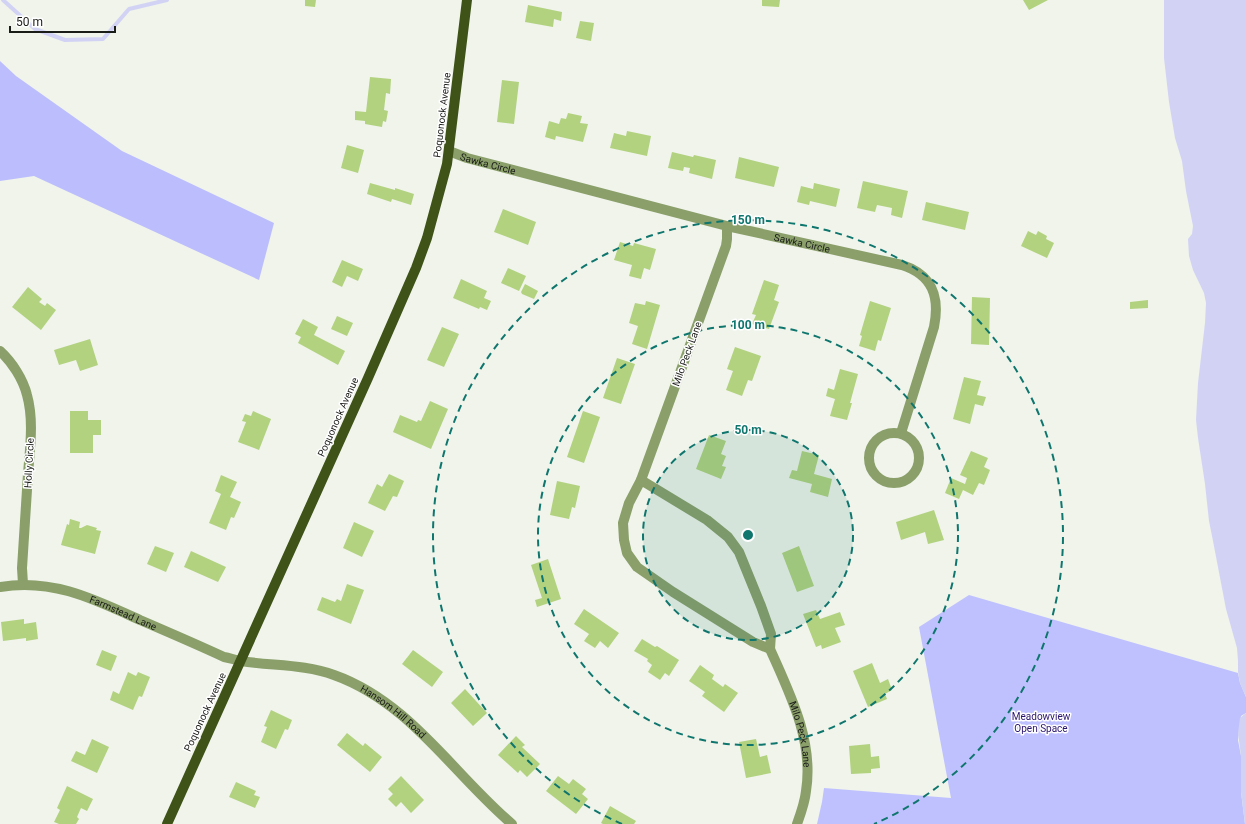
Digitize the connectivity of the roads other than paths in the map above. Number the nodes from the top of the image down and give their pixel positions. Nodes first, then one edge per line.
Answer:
1 (467, 0) edge
2 (449, 151) junction
3 (727, 226) junction
4 (0, 351) edge
5 (901, 433) junction
6 (642, 480) junction
7 (23, 584) junction
8 (0, 587) edge
9 (770, 649) junction
10 (241, 661) junction
11 (167, 824) edge
12 (512, 824) edge
13 (797, 824) edge

1 - 2 main road, Poquonock Avenue
2 - 3 street, Sawka Circle
2 - 10 main road, Poquonock Avenue
3 - 5 street, Sawka Circle
3 - 6 street, Milo Peck Lane
4 - 7 street, Holly Circle
5 - 5 street
6 - 9 street, Milo Peck Lane
6 - 9 street, Milo Peck Lane
7 - 8 street, Farmstead Lane
7 - 10 street, Farmstead Lane
9 - 13 street, Milo Peck Lane
10 - 11 main road, Poquonock Avenue
10 - 12 street, Hansom Hill Road

